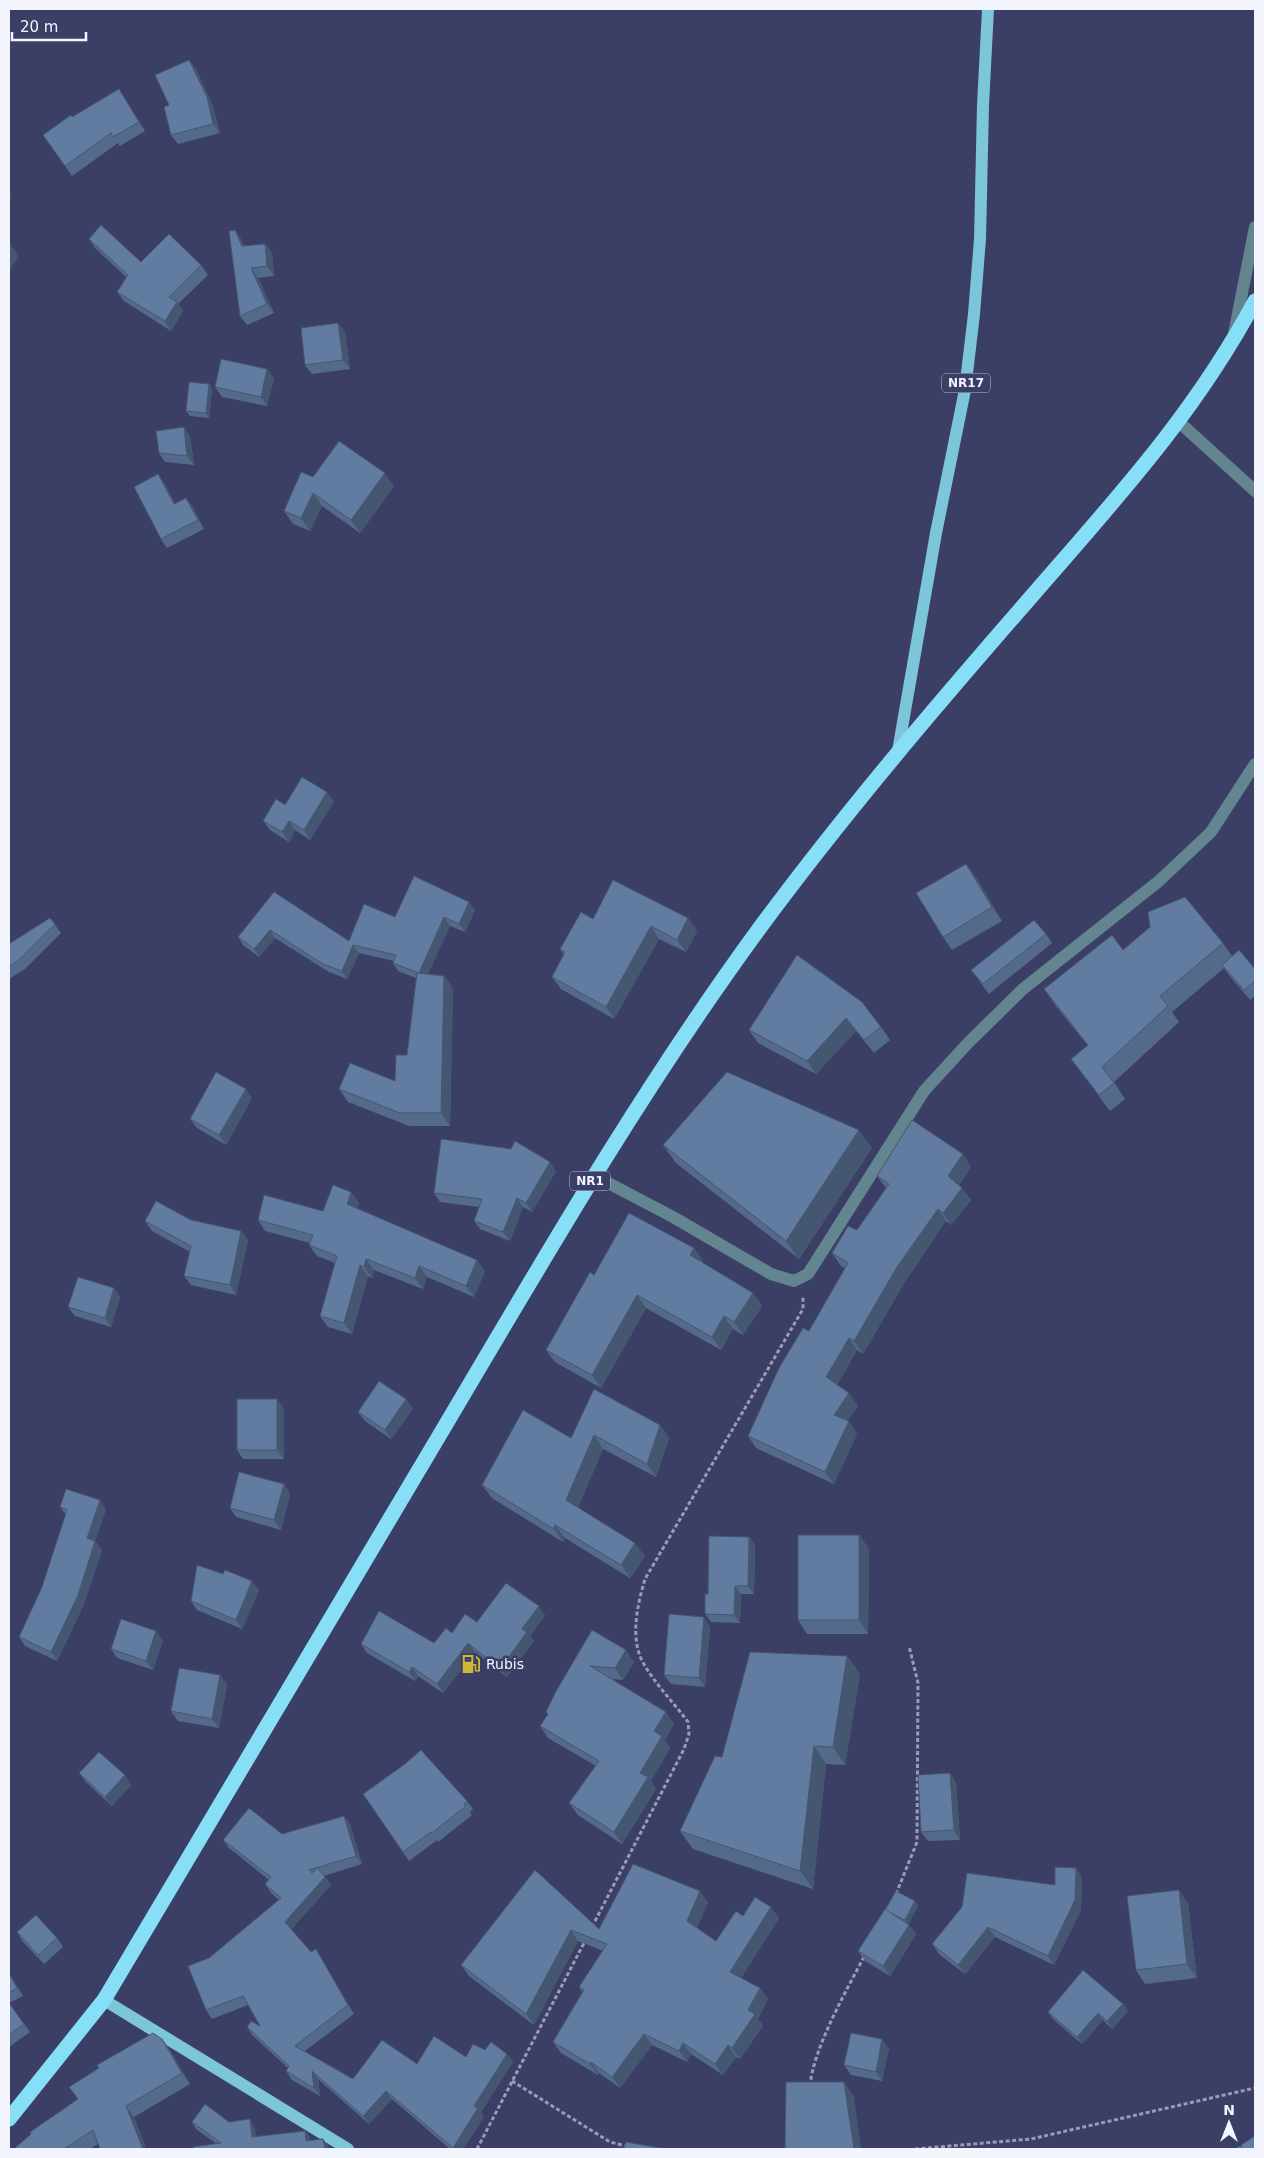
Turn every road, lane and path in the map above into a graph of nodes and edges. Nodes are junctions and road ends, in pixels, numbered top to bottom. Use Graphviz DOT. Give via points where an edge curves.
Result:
graph roads {
  1 [pos="988,9"];
  2 [pos="1255,227"];
  3 [pos="1255,301"];
  4 [pos="1231,346"];
  5 [pos="1179,422"];
  6 [pos="1255,491"];
  7 [pos="898,751"];
  8 [pos="1255,764"];
  9 [pos="593,1176"];
  10 [pos="794,1281"];
  11 [pos="910,1646"];
  12 [pos="893,1902"];
  13 [pos="866,1954"];
  14 [pos="104,2000"];
  15 [pos="512,2081"];
  16 [pos="1255,2088"];
  17 [pos="810,2090"];
  18 [pos="9,2119"];
  19 [pos="632,2147"];
  20 [pos="348,2149"];
  21 [pos="477,2149"];
  22 [pos="915,2149"];
  1 -- 7 [label="main road, NR17" via="982,105 980,239 965,390"];
  2 -- 4 [label="street"];
  3 -- 4 [label="highway, NR1"];
  4 -- 5 [label="highway, NR1"];
  5 -- 6 [label="street"];
  5 -- 7 [label="highway, NR1" via="1130,484"];
  7 -- 9 [label="highway, NR1" via="760,928 698,1015"];
  8 -- 10 [label="street" via="1211,832 1159,881 1023,989 924,1091 808,1274"];
  9 -- 10 [label="street" via="673,1217 771,1274"];
  9 -- 14 [label="highway, NR1"];
  10 -- 15 [label="path" via="802,1289 802,1309 645,1579 637,1606 636,1639 644,1665 688,1722 689,1734 684,1749"];
  11 -- 12 [label="path" via="918,1683 917,1842"];
  13 -- 17 [label="path" via="842,1997 811,2071"];
  14 -- 18 [label="highway, NR1"];
  14 -- 20 [label="main road"];
  15 -- 19 [label="path" via="610,2142"];
  15 -- 21 [label="path"];
  16 -- 22 [label="path" via="1032,2139"];
}
